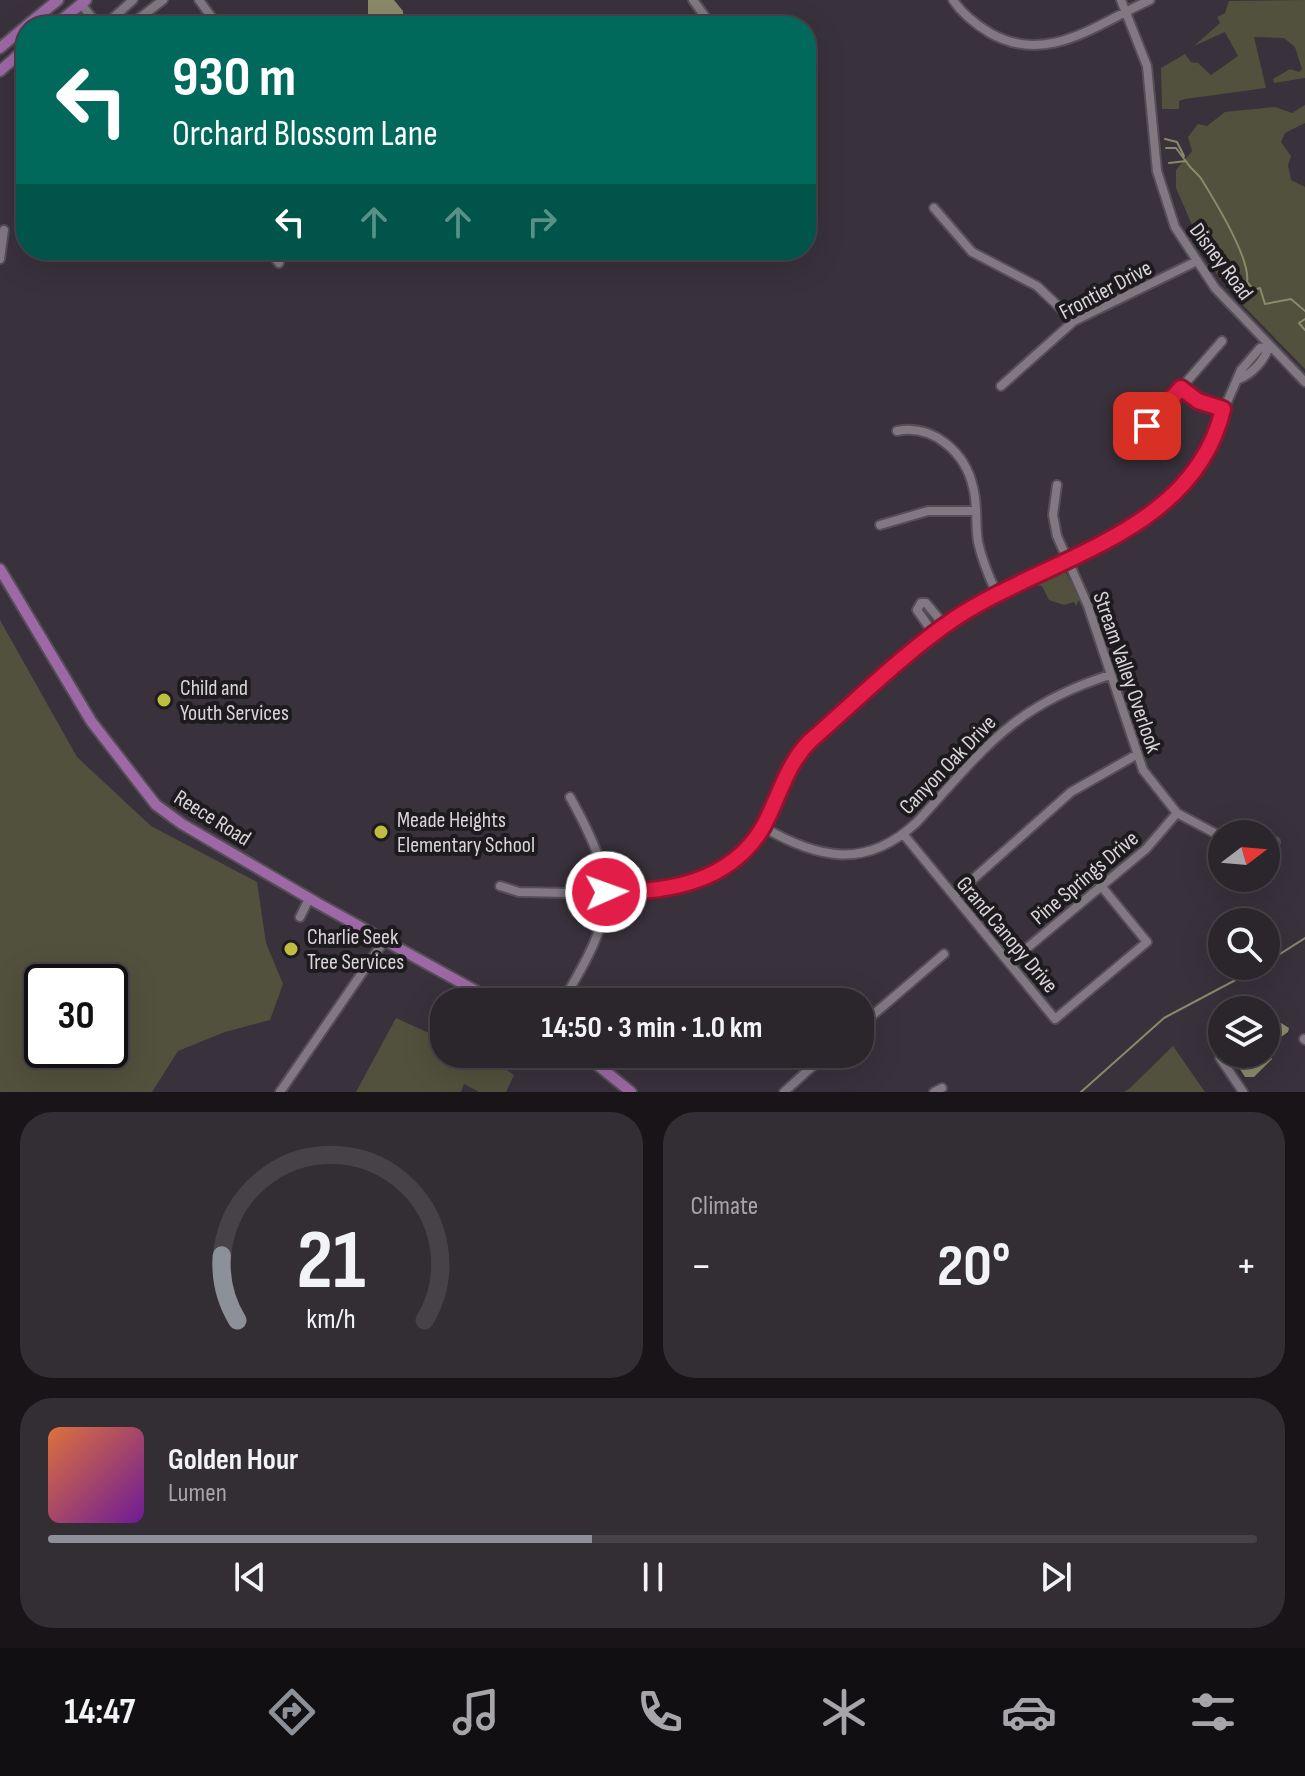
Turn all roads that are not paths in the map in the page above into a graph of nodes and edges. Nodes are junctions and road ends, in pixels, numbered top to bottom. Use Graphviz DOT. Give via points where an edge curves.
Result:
graph roads {
  1 [pos="58,0"];
  2 [pos="133,0"];
  3 [pos="163,0"];
  4 [pos="953,0"];
  5 [pos="1121,0"];
  6 [pos="1150,0"];
  7 [pos="82,1"];
  8 [pos="1126,11"];
  9 [pos="38,16"];
  10 [pos="65,16"];
  11 [pos="113,16"];
  12 [pos="142,16"];
  13 [pos="16,34"];
  14 [pos="0,48"];
  15 [pos="16,57"];
  16 [pos="0,71"];
  17 [pos="934,208"];
  18 [pos="4,230"];
  19 [pos="0,259"];
  20 [pos="277,260"];
  21 [pos="1195,262"];
  22 [pos="279,263"];
  23 [pos="1074,321"];
  24 [pos="1222,341"];
  25 [pos="1269,346"];
  26 [pos="1305,382"];
  27 [pos="1001,386"];
  28 [pos="1181,388"];
  29 [pos="1223,409"];
  30 [pos="1147,427"];
  31 [pos="897,431"];
  32 [pos="1057,485"];
  33 [pos="975,511"];
  34 [pos="880,525"];
  35 [pos="1067,560"];
  36 [pos="0,569"];
  37 [pos="997,594"];
  38 [pos="945,626"];
  39 [pos="934,634"];
  40 [pos="1110,675"];
  41 [pos="1136,755"];
  42 [pos="570,797"];
  43 [pos="1177,813"];
  44 [pos="763,827"];
  45 [pos="1208,830"];
  46 [pos="904,835"];
  47 [pos="500,886"];
  48 [pos="1102,887"];
  49 [pos="606,892"];
  50 [pos="954,896"];
  51 [pos="309,899"];
  52 [pos="300,917"];
  53 [pos="384,941"];
  54 [pos="944,954"];
  55 [pos="1009,963"];
  56 [pos="470,988"];
  57 [pos="570,988"];
  58 [pos="874,1014"];
  59 [pos="601,1068"];
  60 [pos="811,1068"];
  61 [pos="1227,1068"];
  62 [pos="280,1092"];
  63 [pos="631,1092"];
  64 [pos="784,1092"];
  65 [pos="1243,1092"];
  1 -- 9 [label="main road"];
  2 -- 11 [label="street"];
  3 -- 12 [label="street"];
  4 -- 8 [label="street" via="977,25 1029,45 1066,42"];
  5 -- 8 [label="street, Disney Road"];
  6 -- 8 [label="street"];
  7 -- 10 [label="main road"];
  8 -- 21 [label="street, Disney Road" via="1147,66 1160,188"];
  13 -- 14 [label="main road"];
  15 -- 16 [label="main road"];
  17 -- 23 [label="street" via="972,252 1037,286"];
  18 -- 19 [label="street"];
  20 -- 22 [label="street"];
  21 -- 23 [label="street, Frontier Drive"];
  21 -- 25 [label="street, Disney Road"];
  23 -- 27 [label="street, Frontier Drive"];
  24 -- 28 [label="street"];
  25 -- 26 [label="street, Disney Road"];
  25 -- 29 [label="street" via="1264,358 1239,379"];
  28 -- 29 [label="street" via="1198,401"];
  28 -- 30 [label="street"];
  29 -- 35 [label="street" via="1212,444 1164,503 1130,528"];
  31 -- 33 [label="street" via="922,430 951,447 971,477"];
  32 -- 35 [label="street, Stream Valley Overlook" via="1054,525"];
  33 -- 34 [label="street" via="928,511"];
  33 -- 37 [label="street" via="982,560"];
  35 -- 37 [label="street"];
  35 -- 40 [label="street, Stream Valley Overlook" via="1084,594"];
  36 -- 51 [label="main road, Reece Road" via="91,721 146,795 182,824"];
  37 -- 38 [label="street"];
  38 -- 39 [label="street"];
  38 -- 39 [label="street" via="921,603 918,612"];
  39 -- 44 [label="street" via="803,748"];
  40 -- 41 [label="street, Stream Valley Overlook"];
  40 -- 46 [label="street, Canyon Oak Drive" via="1055,695 1014,720"];
  41 -- 43 [label="street, Stream Valley Overlook" via="1155,789"];
  41 -- 50 [label="street" via="1071,792"];
  42 -- 49 [label="street" via="595,842"];
  43 -- 45 [label="street, Stream Valley Overlook"];
  43 -- 48 [label="street, Pine Springs Drive"];
  44 -- 46 [label="street, Canyon Oak Drive" via="796,846 839,855 868,851"];
  44 -- 49 [label="street" via="731,864 696,882"];
  46 -- 50 [label="street, Grand Canopy Drive"];
  47 -- 49 [label="street" via="519,892"];
  48 -- 55 [label="street, Pine Springs Drive"];
  48 -- 55 [label="street, Grand Canopy Drive" via="1147,942 1055,1019"];
  49 -- 57 [label="street" via="596,946"];
  50 -- 55 [label="street, Grand Canopy Drive"];
  51 -- 52 [label="street"];
  51 -- 53 [label="main road, Reece Road"];
  53 -- 56 [label="main road, Reece Road"];
  53 -- 62 [label="street"];
  54 -- 58 [label="street"];
  59 -- 63 [label="main road"];
  60 -- 64 [label="street"];
  61 -- 65 [label="street"];
}
